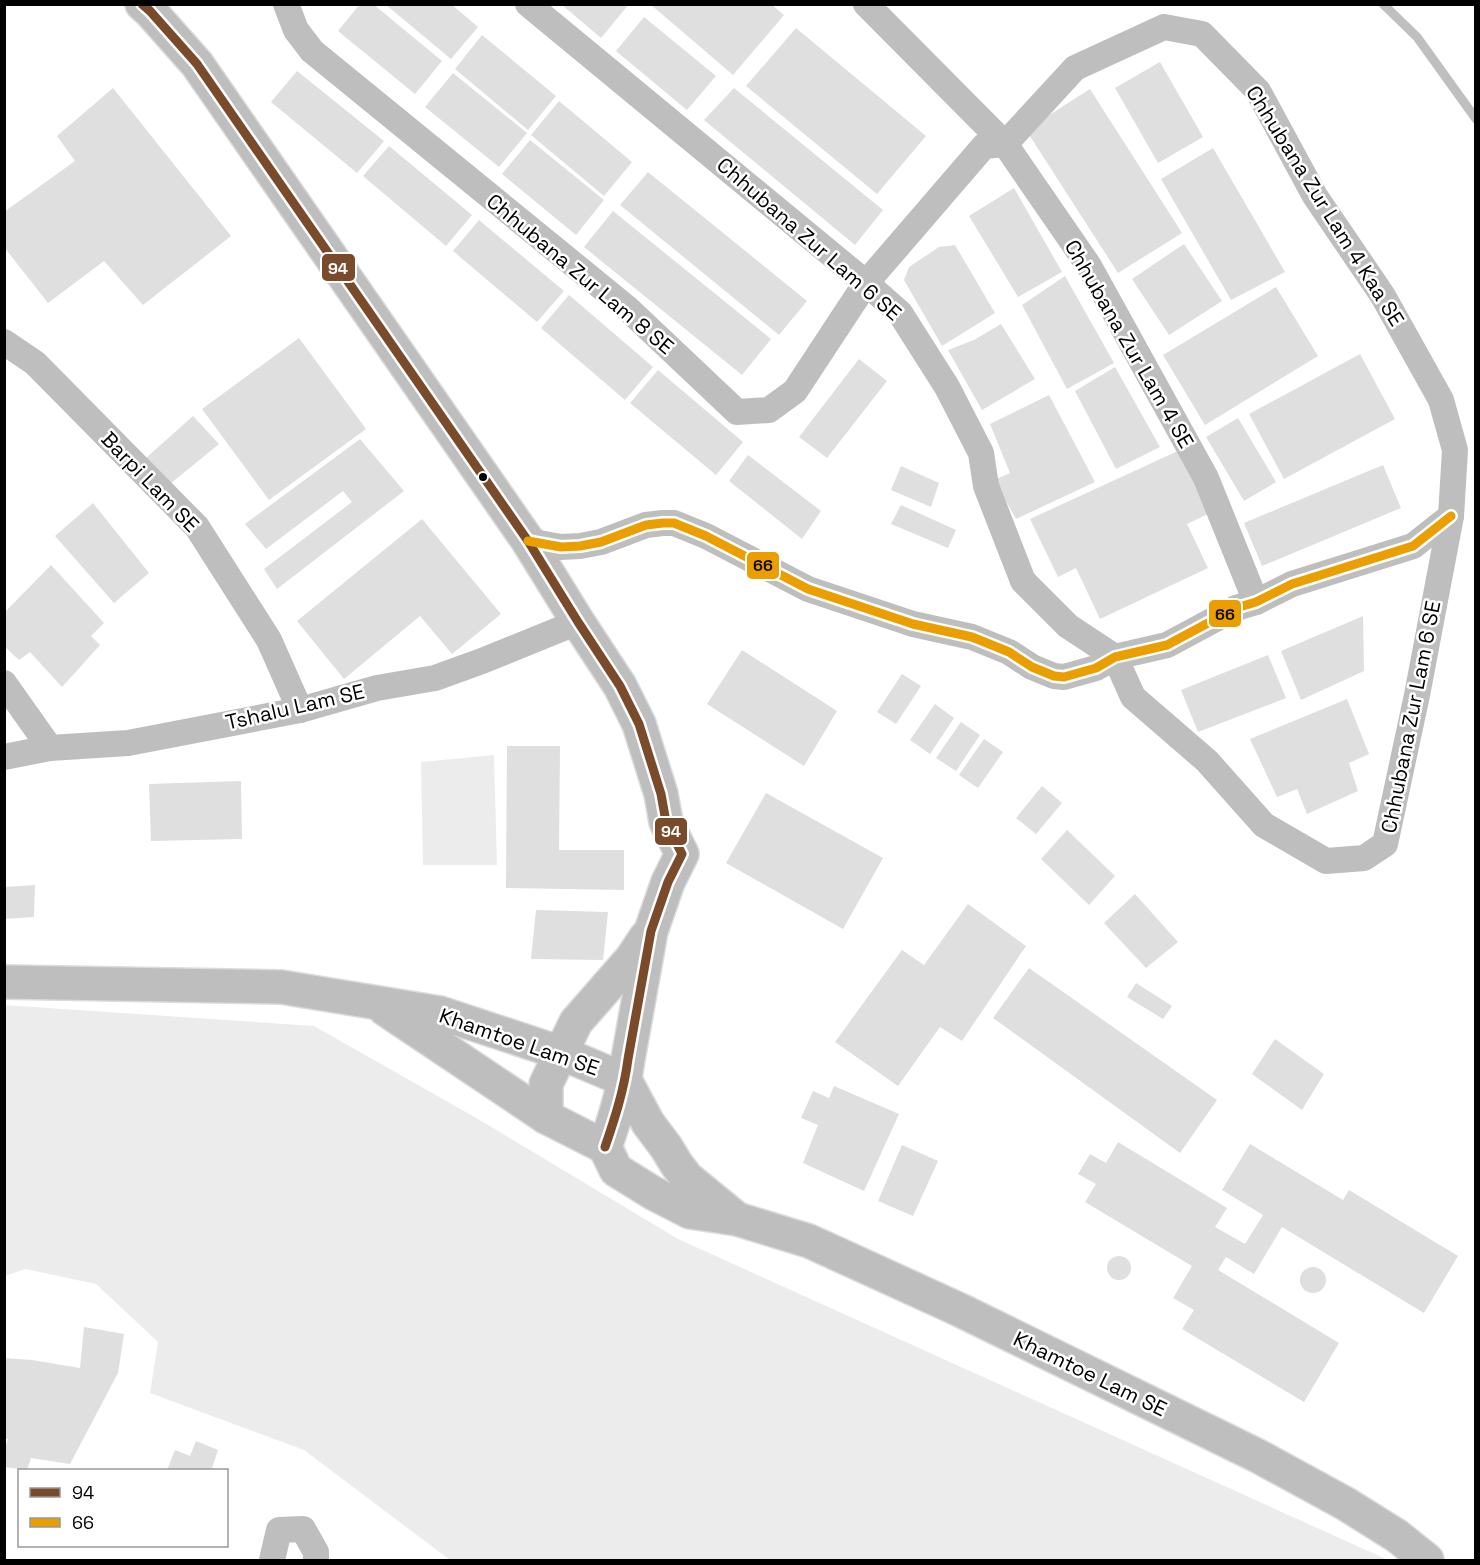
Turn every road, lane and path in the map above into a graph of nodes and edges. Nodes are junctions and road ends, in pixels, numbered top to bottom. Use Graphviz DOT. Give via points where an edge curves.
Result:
graph roads {
  1 [pos="142,4"];
  2 [pos="286,4"];
  3 [pos="528,4"];
  4 [pos="866,4"];
  5 [pos="1005,144"];
  6 [pos="866,283"];
  7 [pos="4,342"];
  8 [pos="1451,516"];
  9 [pos="528,541"];
  10 [pos="1256,602"];
  11 [pos="578,622"];
  12 [pos="1115,657"];
  13 [pos="4,683"];
  14 [pos="300,710"];
  15 [pos="50,748"];
  16 [pos="4,757"];
  17 [pos="651,931"];
  18 [pos="4,982"];
  19 [pos="376,1003"];
  20 [pos="561,1053"];
  21 [pos="625,1080"];
  22 [pos="546,1117"];
  23 [pos="605,1147"];
  24 [pos="737,1219"];
  25 [pos="272,1560"];
  26 [pos="316,1560"];
  27 [pos="1426,1560"];
  1 -- 9 [label="main road" via="196,63"];
  2 -- 6 [label="street, Chhubana Zur Lam 8 SE" via="296,30 312,51 627,309 737,412 769,410 795,391"];
  3 -- 6 [label="street, Chhubana Zur Lam 6 SE"];
  4 -- 5 [label="street, Chhubana Zur Lam 4 SE"];
  5 -- 6 [label="street, Chhubana Zur Lam 8 SE" via="984,146"];
  5 -- 8 [label="street, Chhubana Zur Lam 4 Kaa SE" via="1075,68 1164,27 1202,34 1258,91 1315,196 1383,296 1441,400 1455,450"];
  5 -- 10 [label="street, Chhubana Zur Lam 4 SE" via="1089,266 1206,478"];
  6 -- 12 [label="street, Chhubana Zur Lam 6 SE" via="900,314 947,387 981,453 986,486 1023,581 1068,626"];
  7 -- 14 [label="street, Barpi Lam SE" via="35,363 197,527 269,640"];
  8 -- 10 [label="street" via="1413,546 1292,585"];
  8 -- 12 [label="street, Chhubana Zur Lam 6 SE" via="1385,844 1364,858 1326,861 1264,825 1207,761 1133,696"];
  9 -- 11 [label="main road"];
  9 -- 12 [label="street" via="580,546 646,525 674,523 808,589 914,624 972,637 1054,676 1096,668"];
  10 -- 12 [label="street" via="1236,608 1167,645"];
  11 -- 14 [label="street, Tshalu Lam SE" via="435,678 376,688"];
  11 -- 17 [label="main road" via="620,686 639,724 666,822 682,854"];
  13 -- 15 [label="street"];
  14 -- 15 [label="street, Tshalu Lam SE" via="128,743"];
  15 -- 16 [label="street, Tshalu Lam SE"];
  17 -- 20 [label="main road" via="576,1022"];
  17 -- 21 [label="main road"];
  18 -- 19 [label="main road, Khamtoe Lam SE" via="281,987"];
  19 -- 20 [label="main road, Khamtoe Lam SE" via="440,1013"];
  19 -- 22 [label="main road, Khamtoe Lam SE"];
  20 -- 21 [label="main road, Khamtoe Lam SE"];
  20 -- 22 [label="main road" via="546,1084"];
  21 -- 23 [label="main road"];
  21 -- 24 [label="main road, Khamtoe Lam SE" via="648,1123 687,1178"];
  22 -- 23 [label="main road, Khamtoe Lam SE"];
  23 -- 24 [label="main road, Khamtoe Lam SE" via="616,1170 653,1194 690,1212"];
  24 -- 27 [label="main road, Khamtoe Lam SE" via="809,1241 971,1315 1258,1456 1397,1536"];
  25 -- 26 [label="street" via="279,1530 303,1529 316,1552"];
}
